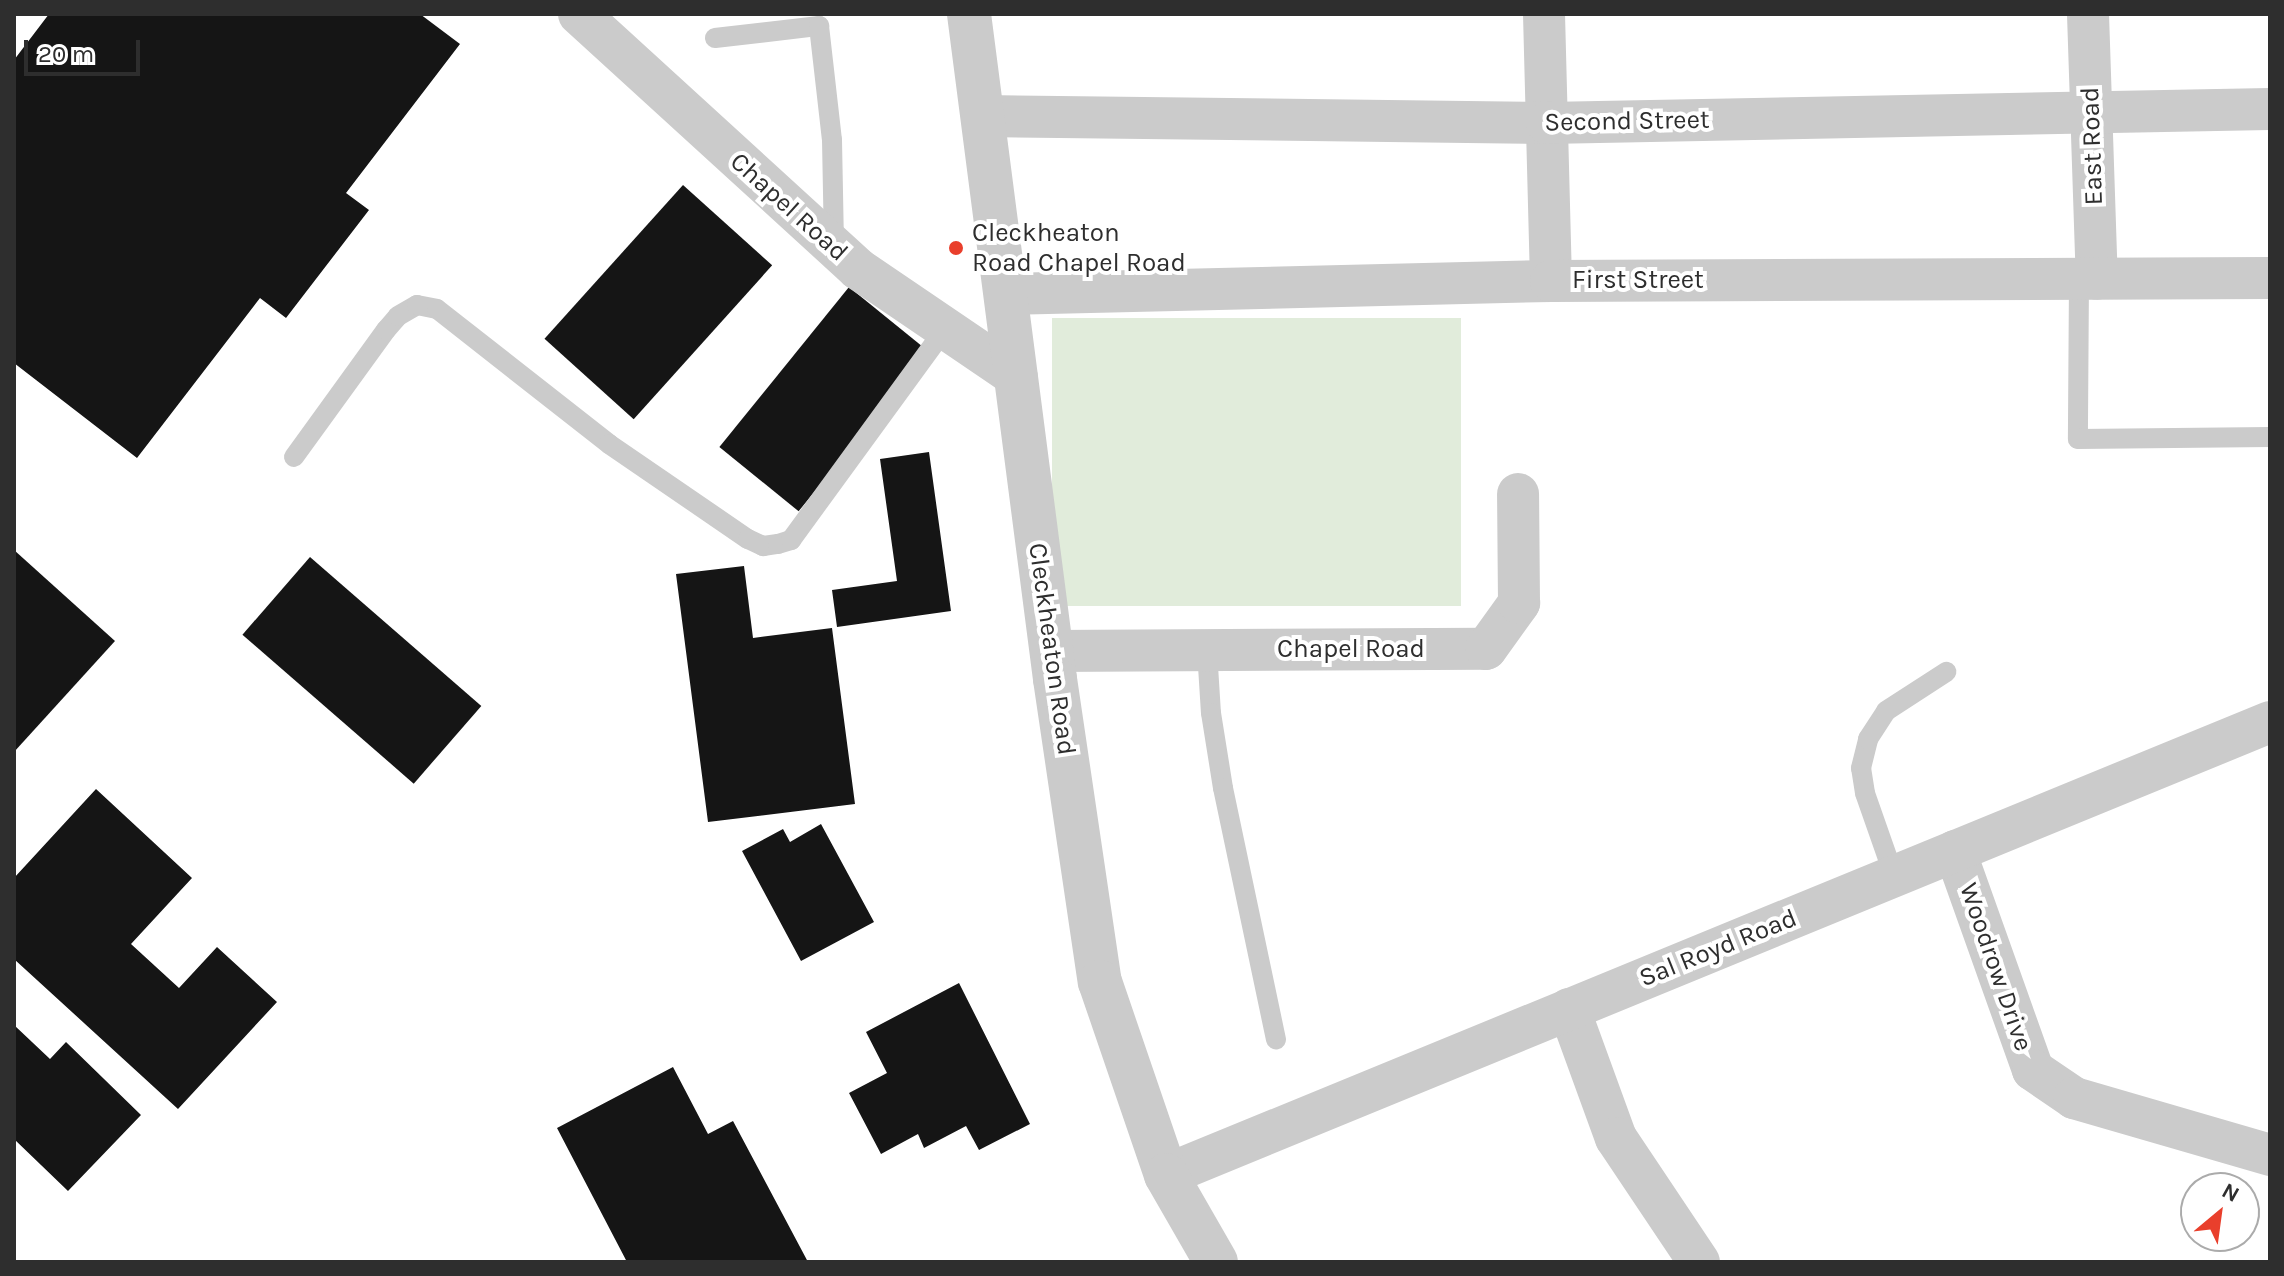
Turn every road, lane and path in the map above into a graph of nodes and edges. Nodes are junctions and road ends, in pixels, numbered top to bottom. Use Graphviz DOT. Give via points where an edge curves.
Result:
graph roads {
  1 [pos="579,14"];
  2 [pos="969,14"];
  3 [pos="1544,14"];
  4 [pos="2088,14"];
  5 [pos="715,38"];
  6 [pos="2270,109"];
  7 [pos="2090,110"];
  8 [pos="983,116"];
  9 [pos="1547,123"];
  10 [pos="835,248"];
  11 [pos="2270,278"];
  12 [pos="2088,279"];
  13 [pos="1551,281"];
  14 [pos="1006,294"];
  15 [pos="945,329"];
  16 [pos="1017,377"];
  17 [pos="2270,437"];
  18 [pos="294,457"];
  19 [pos="1518,494"];
  20 [pos="1207,650"];
  21 [pos="1052,651"];
  22 [pos="1946,672"];
  23 [pos="2270,722"];
  24 [pos="1955,851"];
  25 [pos="1894,876"];
  26 [pos="1569,1009"];
  27 [pos="1276,1039"];
  28 [pos="2270,1155"];
  29 [pos="1166,1175"];
  30 [pos="1216,1262"];
  31 [pos="1699,1262"];
  1 -- 10 [label="street, Chapel Road"];
  2 -- 8 [label="street, Cleckheaton Road"];
  3 -- 9 [label="street"];
  4 -- 7 [label="street, East Road"];
  5 -- 10 [label="lane" via="819,26 832,140"];
  6 -- 7 [label="street, Second Street"];
  7 -- 9 [label="street, Second Street"];
  7 -- 12 [label="street, East Road"];
  8 -- 9 [label="street, Second Street"];
  8 -- 14 [label="street, Cleckheaton Road"];
  9 -- 13 [label="street"];
  10 -- 15 [label="street, Chapel Road"];
  11 -- 12 [label="street, First Street"];
  12 -- 13 [label="street, First Street"];
  12 -- 17 [label="lane" via="2078,439"];
  13 -- 14 [label="street, First Street"];
  14 -- 16 [label="street, Cleckheaton Road"];
  15 -- 16 [label="street, Chapel Road"];
  15 -- 18 [label="lane" via="791,540 778,544 763,546 748,539 609,444 437,309 417,305 386,330"];
  16 -- 21 [label="street, Cleckheaton Road"];
  19 -- 20 [label="street, Chapel Road" via="1519,603 1486,649"];
  20 -- 21 [label="street, Chapel Road"];
  20 -- 27 [label="lane" via="1223,788"];
  21 -- 29 [label="street, Cleckheaton Road" via="1100,982"];
  22 -- 25 [label="lane" via="1886,711 1868,739 1861,768 1865,793"];
  23 -- 24 [label="street, Sal Royd Road"];
  24 -- 25 [label="street, Sal Royd Road"];
  24 -- 28 [label="street, Woodrow Drive" via="2033,1070 2074,1098"];
  25 -- 26 [label="street, Sal Royd Road"];
  26 -- 29 [label="street, Sal Royd Road"];
  26 -- 31 [label="street" via="1616,1138"];
  29 -- 30 [label="street, Cleckheaton Road"];
}
